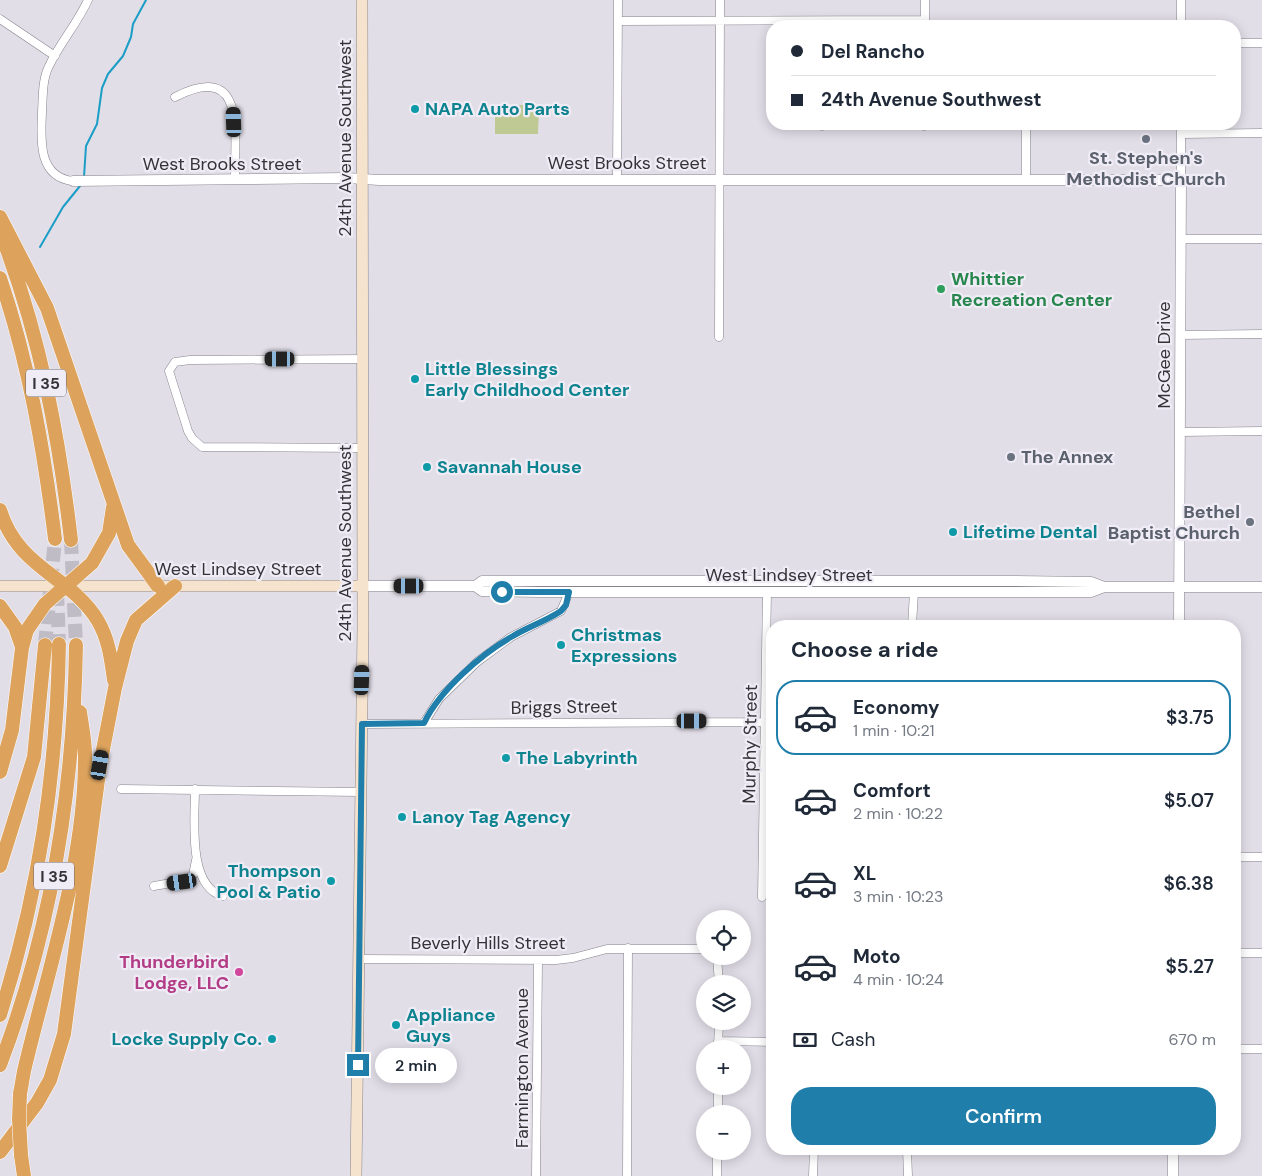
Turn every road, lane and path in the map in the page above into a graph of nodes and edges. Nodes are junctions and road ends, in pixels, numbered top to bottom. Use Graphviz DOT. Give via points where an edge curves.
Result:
graph roads {
  1 [pos="88,0"];
  2 [pos="362,0"];
  3 [pos="618,0"];
  4 [pos="720,0"];
  5 [pos="925,0"];
  6 [pos="1181,0"];
  7 [pos="0,19"];
  8 [pos="925,20"];
  9 [pos="1181,20"];
  10 [pos="618,21"];
  11 [pos="720,21"];
  12 [pos="766,22"];
  13 [pos="1241,43"];
  14 [pos="1262,43"];
  15 [pos="55,56"];
  16 [pos="175,97"];
  17 [pos="1026,130"];
  18 [pos="1181,130"];
  19 [pos="1262,133"];
  20 [pos="1181,134"];
  21 [pos="618,178"];
  22 [pos="235,179"];
  23 [pos="362,179"];
  24 [pos="720,179"];
  25 [pos="1026,180"];
  26 [pos="1181,180"];
  27 [pos="73,181"];
  28 [pos="0,217"];
  29 [pos="0,230"];
  30 [pos="1262,238"];
  31 [pos="1181,239"];
  32 [pos="0,278"];
  33 [pos="1262,334"];
  34 [pos="1180,335"];
  35 [pos="719,337"];
  36 [pos="363,359"];
  37 [pos="1181,432"];
  38 [pos="1262,432"];
  39 [pos="362,448"];
  40 [pos="114,503"];
  41 [pos="1,518"];
  42 [pos="55,539"];
  43 [pos="71,540"];
  44 [pos="540,581"];
  45 [pos="571,581"];
  46 [pos="974,581"];
  47 [pos="1001,581"];
  48 [pos="0,586"];
  49 [pos="65,586"];
  50 [pos="158,586"];
  51 [pos="175,586"];
  52 [pos="363,586"];
  53 [pos="475,586"];
  54 [pos="744,586"];
  55 [pos="1104,587"];
  56 [pos="1180,587"];
  57 [pos="1262,587"];
  58 [pos="771,588"];
  59 [pos="540,592"];
  60 [pos="569,592"];
  61 [pos="914,592"];
  62 [pos="974,592"];
  63 [pos="1001,592"];
  64 [pos="0,606"];
  65 [pos="770,620"];
  66 [pos="912,620"];
  67 [pos="1179,620"];
  68 [pos="60,644"];
  69 [pos="45,645"];
  70 [pos="76,646"];
  71 [pos="22,648"];
  72 [pos="76,680"];
  73 [pos="115,688"];
  74 [pos="766,722"];
  75 [pos="424,723"];
  76 [pos="362,724"];
  77 [pos="0,772"];
  78 [pos="121,789"];
  79 [pos="195,789"];
  80 [pos="361,792"];
  81 [pos="766,803"];
  82 [pos="1262,857"];
  83 [pos="1241,858"];
  84 [pos="196,860"];
  85 [pos="0,866"];
  86 [pos="154,886"];
  87 [pos="224,896"];
  88 [pos="762,898"];
  89 [pos="628,948"];
  90 [pos="696,949"];
  91 [pos="1241,953"];
  92 [pos="1262,953"];
  93 [pos="360,959"];
  94 [pos="538,960"];
  95 [pos="0,1015"];
  96 [pos="766,1042"];
  97 [pos="751,1043"];
  98 [pos="1262,1048"];
  99 [pos="1241,1049"];
  100 [pos="0,1066"];
  101 [pos="0,1152"];
  102 [pos="814,1155"];
  103 [pos="908,1155"];
  104 [pos="1173,1155"];
  105 [pos="717,1160"];
  106 [pos="24,1176"];
  107 [pos="356,1176"];
  108 [pos="536,1176"];
  109 [pos="627,1176"];
  110 [pos="717,1176"];
  111 [pos="813,1176"];
  112 [pos="908,1176"];
  113 [pos="1173,1176"];
  1 -- 15 [label="street"];
  2 -- 23 [label="main road, 24th Avenue Southwest"];
  3 -- 10 [label="street"];
  4 -- 11 [label="street"];
  5 -- 8 [label="street"];
  6 -- 9 [label="street"];
  7 -- 15 [label="street"];
  10 -- 11 [label="street"];
  10 -- 21 [label="street"];
  11 -- 12 [label="street"];
  11 -- 24 [label="street"];
  13 -- 14 [label="street"];
  15 -- 27 [label="street" via="43,88 41,147 50,168"];
  16 -- 22 [label="street" via="192,88 220,90 230,97 234,110"];
  17 -- 25 [label="street"];
  18 -- 20 [label="street, McGee Drive"];
  19 -- 20 [label="street"];
  20 -- 26 [label="street, McGee Drive"];
  21 -- 23 [label="street, West Brooks Street"];
  21 -- 24 [label="street, West Brooks Street"];
  22 -- 23 [label="street, West Brooks Street"];
  22 -- 27 [label="street, West Brooks Street"];
  23 -- 36 [label="main road, 24th Avenue Southwest"];
  24 -- 25 [label="street, West Brooks Street"];
  24 -- 35 [label="street"];
  25 -- 26 [label="street, West Brooks Street"];
  26 -- 31 [label="street, McGee Drive"];
  28 -- 40 [label="highway" via="47,308"];
  29 -- 43 [label="highway, I 35" via="28,314 50,399"];
  30 -- 31 [label="street"];
  31 -- 34 [label="street, McGee Drive"];
  32 -- 42 [label="highway, I 35" via="32,393"];
  33 -- 34 [label="street"];
  34 -- 37 [label="street, McGee Drive"];
  36 -- 39 [label="main road, 24th Avenue Southwest"];
  36 -- 39 [label="street" via="175,362 170,367 188,430 194,441 206,448"];
  37 -- 38 [label="street"];
  37 -- 56 [label="street, McGee Drive"];
  39 -- 52 [label="main road, 24th Avenue Southwest"];
  40 -- 49 [label="highway" via="104,543 92,563"];
  40 -- 50 [label="highway" via="132,553"];
  41 -- 49 [label="highway" via="26,555"];
  44 -- 45 [label="street, West Lindsey Street"];
  44 -- 53 [label="street, West Lindsey Street" via="482,581"];
  44 -- 59 [label="street"];
  45 -- 54 [label="street, West Lindsey Street"];
  45 -- 60 [label="street"];
  46 -- 47 [label="street, West Lindsey Street"];
  46 -- 58 [label="street, West Lindsey Street"];
  46 -- 62 [label="street"];
  47 -- 55 [label="street, West Lindsey Street" via="1091,582"];
  47 -- 63 [label="street"];
  48 -- 49 [label="main road, West Lindsey Street"];
  49 -- 50 [label="main road, West Lindsey Street"];
  49 -- 71 [label="highway" via="35,615"];
  49 -- 73 [label="highway" via="89,610 102,630 111,657"];
  50 -- 51 [label="main road, West Lindsey Street"];
  51 -- 52 [label="main road, West Lindsey Street"];
  51 -- 73 [label="highway" via="136,620"];
  52 -- 53 [label="street, West Lindsey Street"];
  52 -- 76 [label="main road, 24th Avenue Southwest"];
  53 -- 59 [label="street, West Lindsey Street" via="482,592"];
  54 -- 58 [label="street, West Lindsey Street"];
  54 -- 60 [label="street, West Lindsey Street"];
  55 -- 56 [label="street, West Lindsey Street"];
  55 -- 63 [label="street, West Lindsey Street" via="1091,592"];
  56 -- 57 [label="street, West Lindsey Street"];
  56 -- 67 [label="street, McGee Drive"];
  58 -- 61 [label="street, West Lindsey Street"];
  58 -- 65 [label="street, Murphy Street"];
  59 -- 60 [label="street, West Lindsey Street"];
  60 -- 75 [label="street" via="561,611 511,637 477,662 439,699"];
  61 -- 62 [label="street, West Lindsey Street"];
  61 -- 66 [label="street"];
  62 -- 63 [label="street, West Lindsey Street"];
  64 -- 71 [label="highway" via="16,627"];
  68 -- 95 [label="highway, I 35" via="57,725 44,837 29,916"];
  69 -- 85 [label="highway" via="34,757"];
  70 -- 72 [label="highway, I 35"];
  71 -- 77 [label="highway" via="12,730"];
  72 -- 100 [label="highway, I 35" via="69,777 57,860 36,954"];
  72 -- 106 [label="highway, bridge" via="86,753 80,821 66,901 20,1094"];
  73 -- 101 [label="highway" via="100,765 64,1034 50,1080"];
  74 -- 75 [label="street, Briggs Street"];
  75 -- 76 [label="street, Briggs Street"];
  76 -- 80 [label="main road, 24th Avenue Southwest"];
  78 -- 79 [label="street"];
  79 -- 80 [label="street"];
  79 -- 84 [label="street"];
  80 -- 93 [label="main road, 24th Avenue Southwest"];
  81 -- 88 [label="street, Murphy Street" via="761,853"];
  82 -- 83 [label="street"];
  84 -- 86 [label="street" via="188,880"];
  84 -- 87 [label="street" via="209,888"];
  89 -- 90 [label="street, Beverly Hills Street"];
  89 -- 94 [label="street, Beverly Hills Street"];
  89 -- 109 [label="street"];
  91 -- 92 [label="street"];
  93 -- 94 [label="street, Beverly Hills Street"];
  93 -- 107 [label="main road, 24th Avenue Southwest"];
  94 -- 108 [label="street, Farmington Avenue"];
  96 -- 97 [label="street"];
  98 -- 99 [label="street"];
  102 -- 111 [label="street"];
  103 -- 112 [label="street"];
  104 -- 113 [label="street"];
  105 -- 110 [label="street"];
}
